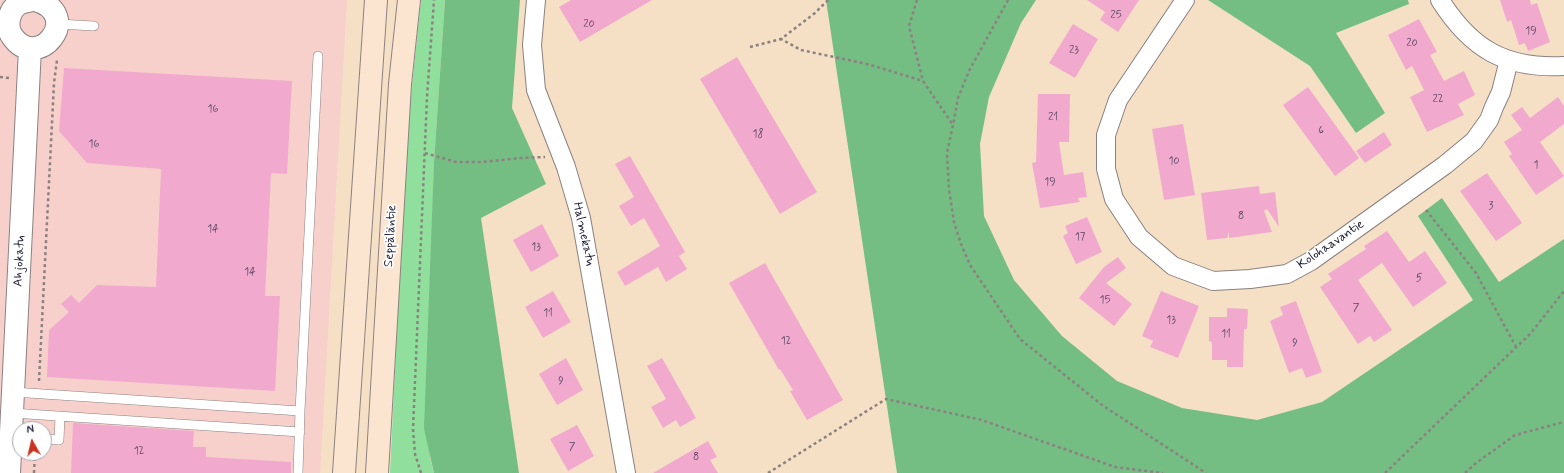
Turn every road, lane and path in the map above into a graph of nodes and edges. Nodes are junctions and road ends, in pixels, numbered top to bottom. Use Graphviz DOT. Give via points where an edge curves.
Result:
graph roads {
  1 [pos="32,0"];
  2 [pos="36,0"];
  3 [pos="376,0"];
  4 [pos="409,0"];
  5 [pos="434,0"];
  6 [pos="536,0"];
  7 [pos="828,0"];
  8 [pos="917,0"];
  9 [pos="1008,0"];
  10 [pos="1185,0"];
  11 [pos="1440,0"];
  12 [pos="4,22"];
  13 [pos="58,24"];
  14 [pos="94,26"];
  15 [pos="781,39"];
  16 [pos="750,47"];
  17 [pos="30,48"];
  18 [pos="318,56"];
  19 [pos="59,57"];
  20 [pos="1509,60"];
  21 [pos="1564,66"];
  22 [pos="923,81"];
  23 [pos="953,125"];
  24 [pos="425,154"];
  25 [pos="562,157"];
  26 [pos="1426,210"];
  27 [pos="1564,291"];
  28 [pos="1516,347"];
  29 [pos="38,394"];
  30 [pos="12,403"];
  31 [pos="300,410"];
  32 [pos="60,417"];
  33 [pos="14,421"];
  34 [pos="1564,422"];
  35 [pos="300,432"];
  36 [pos="52,440"];
  37 [pos="12,456"];
  38 [pos="35,461"];
  39 [pos="9,473"];
  40 [pos="34,473"];
  41 [pos="298,473"];
  42 [pos="344,473"];
  43 [pos="377,473"];
  44 [pos="421,473"];
  45 [pos="626,473"];
  46 [pos="768,473"];
  47 [pos="1157,473"];
  48 [pos="1163,473"];
  49 [pos="1206,473"];
  50 [pos="1385,473"];
  51 [pos="1465,473"];
  1 -- 12 [label="street" via="19,4"];
  2 -- 13 [label="street" via="46,3 55,14"];
  3 -- 42 [label="main road"];
  4 -- 43 [label="main road, Seppäläntie" via="400,84"];
  5 -- 24 [label="path"];
  6 -- 25 [label="street, Halmekatu" via="532,45 536,90"];
  7 -- 15 [label="path"];
  8 -- 22 [label="path" via="910,26"];
  9 -- 23 [label="path" via="969,71 958,98"];
  10 -- 20 [label="street, Kolohaavantie" via="1118,100 1106,135 1106,169 1114,199 1139,237 1173,266 1213,281 1287,274 1310,261 1445,165 1474,141 1489,120 1501,92"];
  11 -- 20 [label="street" via="1450,16 1471,39 1491,54"];
  12 -- 17 [label="street" via="17,43"];
  13 -- 14 [label="lane"];
  13 -- 17 [label="street" via="54,37 49,42 44,46"];
  15 -- 16 [label="path"];
  15 -- 22 [label="path" via="801,50 866,64"];
  17 -- 30 [label="street, Ahjokatu"];
  18 -- 31 [label="lane"];
  19 -- 29 [label="path" via="56,62"];
  20 -- 21 [label="street" via="1546,67"];
  22 -- 23 [label="path"];
  23 -- 49 [label="path" via="948,153 949,189 960,244 970,265 1020,339 1102,405"];
  24 -- 25 [label="path" via="456,162"];
  24 -- 44 [label="path" via="413,428 415,454"];
  25 -- 45 [label="street, Halmekatu" via="581,218"];
  26 -- 28 [label="path" via="1476,273"];
  27 -- 28 [label="path" via="1531,333"];
  28 -- 50 [label="path"];
  29 -- 30 [label="lane"];
  29 -- 31 [label="lane"];
  30 -- 32 [label="lane"];
  30 -- 33 [label="street, Ahjokatu"];
  31 -- 35 [label="lane"];
  32 -- 35 [label="lane"];
  32 -- 36 [label="lane" via="59,440"];
  34 -- 51 [label="path" via="1515,435"];
  35 -- 41 [label="lane"];
  37 -- 39 [label="street, Ahjokatu"];
  38 -- 40 [label="path"];
  46 -- 47 [label="path" via="886,399 982,420 1115,467"];
  47 -- 48 [label="path"];
}
